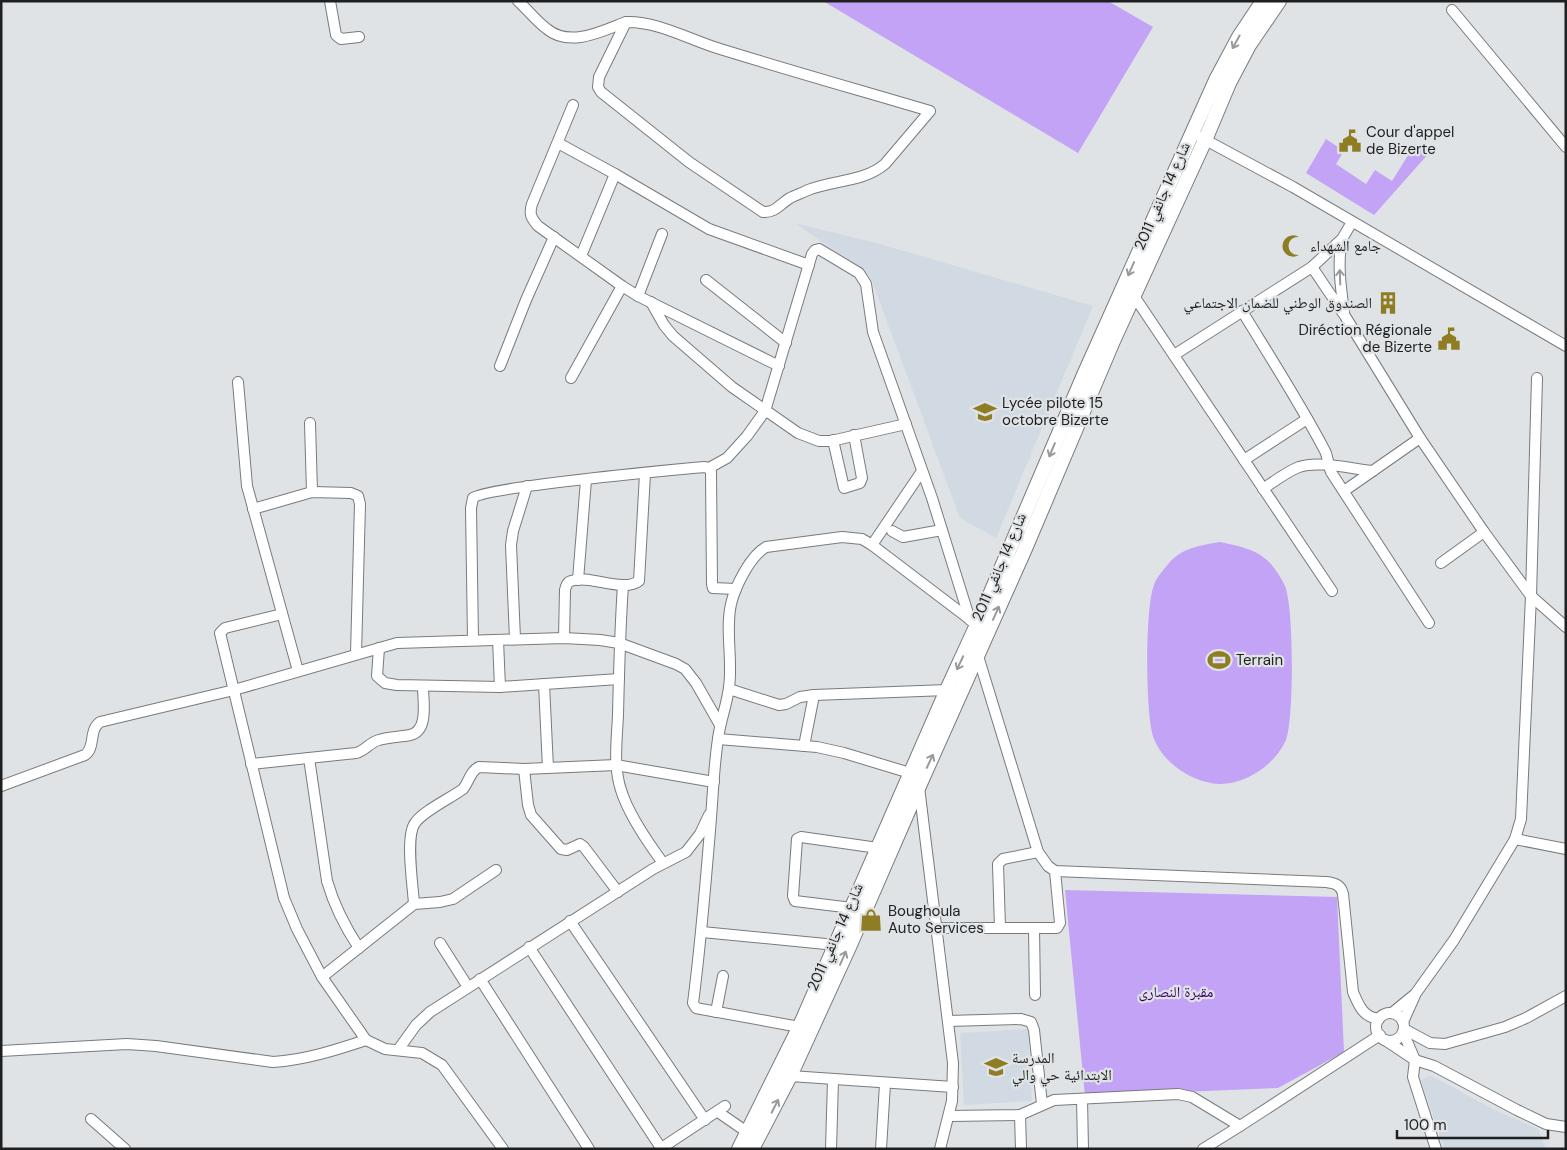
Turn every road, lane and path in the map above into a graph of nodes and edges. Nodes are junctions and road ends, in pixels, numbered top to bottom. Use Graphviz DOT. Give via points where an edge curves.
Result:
graph roads {
  1 [pos="330,1"];
  2 [pos="518,1"];
  3 [pos="1263,1"];
  4 [pos="1279,1"];
  5 [pos="1452,10"];
  6 [pos="626,22"];
  7 [pos="359,37"];
  8 [pos="573,105"];
  9 [pos="1192,133"];
  10 [pos="1205,140"];
  11 [pos="558,143"];
  12 [pos="1566,147"];
  13 [pos="615,174"];
  14 [pos="1352,222"];
  15 [pos="662,234"];
  16 [pos="554,237"];
  17 [pos="1342,239"];
  18 [pos="580,256"];
  19 [pos="809,265"];
  20 [pos="1312,267"];
  21 [pos="706,280"];
  22 [pos="622,286"];
  23 [pos="638,296"];
  24 [pos="1134,296"];
  25 [pos="651,302"];
  26 [pos="1242,311"];
  27 [pos="1345,316"];
  28 [pos="786,343"];
  29 [pos="1565,344"];
  30 [pos="1174,356"];
  31 [pos="500,366"];
  32 [pos="780,366"];
  33 [pos="571,378"];
  34 [pos="1537,378"];
  35 [pos="238,382"];
  36 [pos="765,411"];
  37 [pos="1308,419"];
  38 [pos="310,423"];
  39 [pos="906,424"];
  40 [pos="854,435"];
  41 [pos="1420,438"];
  42 [pos="833,440"];
  43 [pos="1244,460"];
  44 [pos="1328,466"];
  45 [pos="709,468"];
  46 [pos="922,471"];
  47 [pos="1372,471"];
  48 [pos="645,474"];
  49 [pos="586,480"];
  50 [pos="527,486"];
  51 [pos="1263,489"];
  52 [pos="1344,491"];
  53 [pos="312,492"];
  54 [pos="252,509"];
  55 [pos="892,530"];
  56 [pos="942,530"];
  57 [pos="1484,532"];
  58 [pos="872,545"];
  59 [pos="1441,563"];
  60 [pos="578,580"];
  61 [pos="623,585"];
  62 [pos="736,590"];
  63 [pos="1332,592"];
  64 [pos="1531,596"];
  65 [pos="282,614"];
  66 [pos="1428,623"];
  67 [pos="978,626"];
  68 [pos="1566,627"];
  69 [pos="564,638"];
  70 [pos="514,639"];
  71 [pos="473,640"];
  72 [pos="498,640"];
  73 [pos="619,643"];
  74 [pos="379,648"];
  75 [pos="356,654"];
  76 [pos="978,656"];
  77 [pos="298,671"];
  78 [pos="619,680"];
  79 [pos="544,684"];
  80 [pos="500,686"];
  81 [pos="423,687"];
  82 [pos="729,689"];
  83 [pos="234,690"];
  84 [pos="953,693"];
  85 [pos="814,695"];
  86 [pos="720,725"];
  87 [pos="718,739"];
  88 [pos="804,746"];
  89 [pos="309,758"];
  90 [pos="250,764"];
  91 [pos="616,765"];
  92 [pos="548,768"];
  93 [pos="524,770"];
  94 [pos="910,773"];
  95 [pos="714,782"];
  96 [pos="1,786"];
  97 [pos="919,786"];
  98 [pos="712,809"];
  99 [pos="1515,839"];
  100 [pos="878,848"];
  101 [pos="1566,849"];
  102 [pos="1038,852"];
  103 [pos="663,863"];
  104 [pos="496,870"];
  105 [pos="1055,871"];
  106 [pos="618,892"];
  107 [pos="414,904"];
  108 [pos="852,908"];
  109 [pos="570,922"];
  110 [pos="935,928"];
  111 [pos="1000,928"];
  112 [pos="1034,928"];
  113 [pos="702,932"];
  114 [pos="440,943"];
  115 [pos="836,945"];
  116 [pos="359,948"];
  117 [pos="529,948"];
  118 [pos="723,976"];
  119 [pos="322,977"];
  120 [pos="480,979"];
  121 [pos="468,986"];
  122 [pos="1416,993"];
  123 [pos="1035,995"];
  124 [pos="1566,996"];
  125 [pos="716,1012"];
  126 [pos="1392,1013"];
  127 [pos="1379,1019"];
  128 [pos="948,1021"];
  129 [pos="806,1028"];
  130 [pos="1403,1028"];
  131 [pos="1382,1038"];
  132 [pos="366,1040"];
  133 [pos="398,1050"];
  134 [pos="1,1051"];
  135 [pos="1414,1060"];
  136 [pos="790,1076"];
  137 [pos="833,1080"];
  138 [pos="886,1084"];
  139 [pos="954,1087"];
  140 [pos="1082,1099"];
  141 [pos="1042,1104"];
  142 [pos="1020,1115"];
  143 [pos="950,1116"];
  144 [pos="92,1119"];
  145 [pos="704,1120"];
  146 [pos="1240,1126"];
  147 [pos="1566,1127"];
  148 [pos="748,1132"];
  149 [pos="661,1148"];
  150 [pos="124,1149"];
  151 [pos="503,1149"];
  152 [pos="589,1149"];
  153 [pos="739,1149"];
  154 [pos="752,1149"];
  155 [pos="831,1149"];
  156 [pos="881,1149"];
  157 [pos="940,1149"];
  158 [pos="1021,1149"];
  159 [pos="1083,1149"];
  160 [pos="1203,1149"];
  161 [pos="1436,1149"];
  1 -- 7 [label="street" via="336,35 342,39"];
  2 -- 6 [label="street" via="548,30 563,37 582,37"];
  3 -- 9 [label="main road, شارع 14 جانفي 2011, one-way" via="1239,37"];
  4 -- 10 [label="main road, شارع 14 جانفي 2011" via="1249,45"];
  5 -- 12 [label="street"];
  6 -- 6 [label="street" via="599,77 601,92 689,162 764,212 773,211 793,197 821,185 879,170 930,111 714,47 659,27"];
  8 -- 11 [label="street"];
  9 -- 10 [label="street"];
  9 -- 67 [label="main road, شارع 14 جانفي 2011, one-way" via="1084,375"];
  10 -- 14 [label="street"];
  10 -- 24 [label="main road, شارع 14 جانفي 2011"];
  11 -- 13 [label="street"];
  11 -- 16 [label="street" via="530,212 538,226"];
  13 -- 18 [label="street"];
  13 -- 19 [label="street" via="709,230"];
  14 -- 17 [label="street"];
  14 -- 29 [label="street"];
  15 -- 23 [label="street"];
  16 -- 18 [label="street"];
  16 -- 31 [label="street"];
  17 -- 20 [label="street"];
  27 -- 17 [label="street, one-way" via="1341,289"];
  18 -- 22 [label="street"];
  19 -- 28 [label="street"];
  19 -- 39 [label="street" via="812,254 820,249 863,278 873,332"];
  20 -- 26 [label="street"];
  20 -- 27 [label="street"];
  21 -- 28 [label="street"];
  22 -- 23 [label="street"];
  22 -- 33 [label="street"];
  23 -- 25 [label="street"];
  24 -- 30 [label="street"];
  67 -- 24 [label="main road, شارع 14 جانفي 2011, one-way"];
  25 -- 32 [label="street"];
  25 -- 36 [label="street" via="673,336"];
  26 -- 30 [label="street"];
  26 -- 37 [label="street"];
  27 -- 41 [label="street"];
  28 -- 32 [label="street"];
  30 -- 43 [label="street"];
  32 -- 36 [label="street"];
  34 -- 64 [label="street"];
  35 -- 54 [label="street" via="245,476"];
  36 -- 42 [label="street" via="809,438"];
  36 -- 45 [label="street" via="727,458"];
  37 -- 43 [label="street"];
  37 -- 44 [label="street" via="1326,453"];
  38 -- 53 [label="street"];
  39 -- 40 [label="street"];
  39 -- 46 [label="street"];
  40 -- 42 [label="street"];
  40 -- 42 [label="street" via="862,478 860,483 844,488"];
  41 -- 47 [label="street"];
  41 -- 57 [label="street"];
  43 -- 51 [label="street"];
  44 -- 47 [label="street"];
  44 -- 51 [label="street" via="1313,464 1301,467"];
  44 -- 52 [label="street"];
  45 -- 48 [label="street"];
  45 -- 62 [label="street" via="712,584 713,588"];
  46 -- 56 [label="street"];
  46 -- 58 [label="street"];
  47 -- 52 [label="street"];
  48 -- 49 [label="street"];
  48 -- 61 [label="street" via="640,577 635,584"];
  49 -- 50 [label="street"];
  49 -- 60 [label="street"];
  50 -- 70 [label="street" via="511,545"];
  50 -- 71 [label="street" via="476,495 472,502"];
  51 -- 63 [label="street"];
  52 -- 66 [label="street"];
  53 -- 54 [label="street"];
  53 -- 75 [label="street" via="358,496"];
  54 -- 65 [label="street"];
  55 -- 56 [label="street" via="903,537"];
  56 -- 67 [label="street"];
  57 -- 59 [label="street"];
  57 -- 64 [label="street"];
  58 -- 62 [label="street" via="862,539 842,537 766,547 755,557"];
  58 -- 67 [label="street"];
  60 -- 61 [label="street"];
  60 -- 69 [label="street" via="566,584"];
  61 -- 73 [label="street"];
  62 -- 82 [label="street" via="729,621"];
  64 -- 68 [label="street"];
  64 -- 99 [label="street" via="1521,819"];
  65 -- 77 [label="street"];
  65 -- 83 [label="street" via="221,631"];
  67 -- 76 [label="main road, شارع 14 جانفي 2011"];
  67 -- 84 [label="main road, شارع 14 جانفي 2011, one-way"];
  69 -- 70 [label="street"];
  69 -- 73 [label="street"];
  70 -- 72 [label="street"];
  71 -- 72 [label="street"];
  71 -- 74 [label="street" via="397,643"];
  72 -- 80 [label="street"];
  73 -- 78 [label="street"];
  73 -- 86 [label="street" via="685,669"];
  74 -- 75 [label="street"];
  74 -- 81 [label="street" via="376,671 380,680"];
  75 -- 77 [label="street"];
  76 -- 84 [label="main road, شارع 14 جانفي 2011"];
  76 -- 102 [label="street"];
  77 -- 83 [label="street"];
  78 -- 79 [label="street"];
  78 -- 91 [label="street"];
  79 -- 80 [label="street"];
  79 -- 92 [label="street"];
  80 -- 81 [label="street"];
  81 -- 89 [label="street" via="422,723 418,732 378,740 361,752"];
  82 -- 85 [label="street" via="779,705"];
  82 -- 86 [label="street"];
  83 -- 90 [label="street"];
  83 -- 96 [label="street" via="100,722 93,730 90,752"];
  84 -- 85 [label="street"];
  84 -- 94 [label="main road, شارع 14 جانفي 2011"];
  97 -- 84 [label="main road, شارع 14 جانفي 2011, one-way"];
  85 -- 88 [label="street"];
  86 -- 87 [label="street"];
  87 -- 88 [label="street"];
  87 -- 95 [label="street"];
  88 -- 94 [label="street" via="844,753"];
  89 -- 90 [label="street"];
  89 -- 116 [label="street" via="326,881 343,923"];
  90 -- 119 [label="street" via="284,898"];
  91 -- 92 [label="street"];
  91 -- 95 [label="street"];
  91 -- 103 [label="street" via="626,805"];
  92 -- 93 [label="street"];
  93 -- 106 [label="street" via="528,805 534,820 562,849 580,844 584,847"];
  93 -- 107 [label="street" via="486,767 474,770 463,789 413,824 410,845"];
  94 -- 100 [label="main road, شارع 14 جانفي 2011"];
  95 -- 98 [label="street"];
  97 -- 110 [label="street"];
  129 -- 97 [label="main road, شارع 14 جانفي 2011, one-way"];
  98 -- 103 [label="street" via="694,844 678,857"];
  98 -- 113 [label="street"];
  99 -- 101 [label="street"];
  99 -- 122 [label="street" via="1454,940"];
  100 -- 108 [label="main road, شارع 14 جانفي 2011"];
  100 -- 108 [label="street" via="797,839 795,901"];
  102 -- 105 [label="street"];
  102 -- 111 [label="street" via="1003,859 998,864"];
  103 -- 106 [label="street"];
  104 -- 107 [label="street" via="453,899"];
  105 -- 112 [label="street" via="1060,926"];
  105 -- 127 [label="street" via="1338,885 1343,894 1353,992 1364,1014"];
  106 -- 109 [label="street"];
  107 -- 116 [label="street"];
  108 -- 115 [label="main road, شارع 14 جانفي 2011"];
  109 -- 117 [label="street"];
  109 -- 145 [label="street"];
  110 -- 111 [label="street"];
  110 -- 128 [label="street"];
  111 -- 112 [label="street"];
  112 -- 123 [label="street"];
  113 -- 115 [label="street"];
  113 -- 125 [label="street" via="693,1003 696,1008"];
  114 -- 121 [label="street"];
  115 -- 129 [label="main road, شارع 14 جانفي 2011"];
  116 -- 119 [label="street"];
  117 -- 120 [label="street"];
  117 -- 149 [label="street"];
  118 -- 125 [label="street"];
  119 -- 132 [label="street"];
  120 -- 121 [label="street"];
  120 -- 152 [label="street"];
  121 -- 133 [label="street" via="422,1018"];
  122 -- 126 [label="street"];
  122 -- 130 [label="street"];
  124 -- 130 [label="street" via="1505,1027 1445,1044 1430,1043"];
  125 -- 129 [label="street"];
  126 -- 127 [label="street"];
  126 -- 130 [label="street" via="1399,1016"];
  127 -- 131 [label="street" via="1377,1029"];
  128 -- 139 [label="street"];
  128 -- 141 [label="street" via="1021,1019 1031,1022"];
  129 -- 136 [label="main road, شارع 14 جانفي 2011"];
  129 -- 148 [label="main road, شارع 14 جانفي 2011"];
  130 -- 131 [label="street" via="1398,1039"];
  130 -- 135 [label="street"];
  131 -- 135 [label="street"];
  131 -- 146 [label="street"];
  132 -- 133 [label="street" via="385,1049"];
  132 -- 134 [label="street" via="329,1052 273,1062 127,1044"];
  133 -- 151 [label="street" via="422,1053 442,1065"];
  135 -- 147 [label="street" via="1434,1066 1546,1124"];
  135 -- 161 [label="street" via="1413,1077"];
  136 -- 137 [label="street"];
  154 -- 136 [label="main road, شارع 14 جانفي 2011, one-way"];
  137 -- 138 [label="street"];
  137 -- 155 [label="street"];
  138 -- 139 [label="street"];
  138 -- 156 [label="street"];
  139 -- 143 [label="street"];
  140 -- 141 [label="street"];
  140 -- 146 [label="street" via="1185,1095"];
  140 -- 159 [label="street"];
  141 -- 142 [label="street"];
  142 -- 143 [label="street"];
  142 -- 158 [label="street"];
  143 -- 157 [label="street"];
  144 -- 150 [label="street"];
  145 -- 148 [label="street" via="721,1109"];
  145 -- 149 [label="street"];
  146 -- 160 [label="street"];
  148 -- 153 [label="main road, شارع 14 جانفي 2011"];
}
